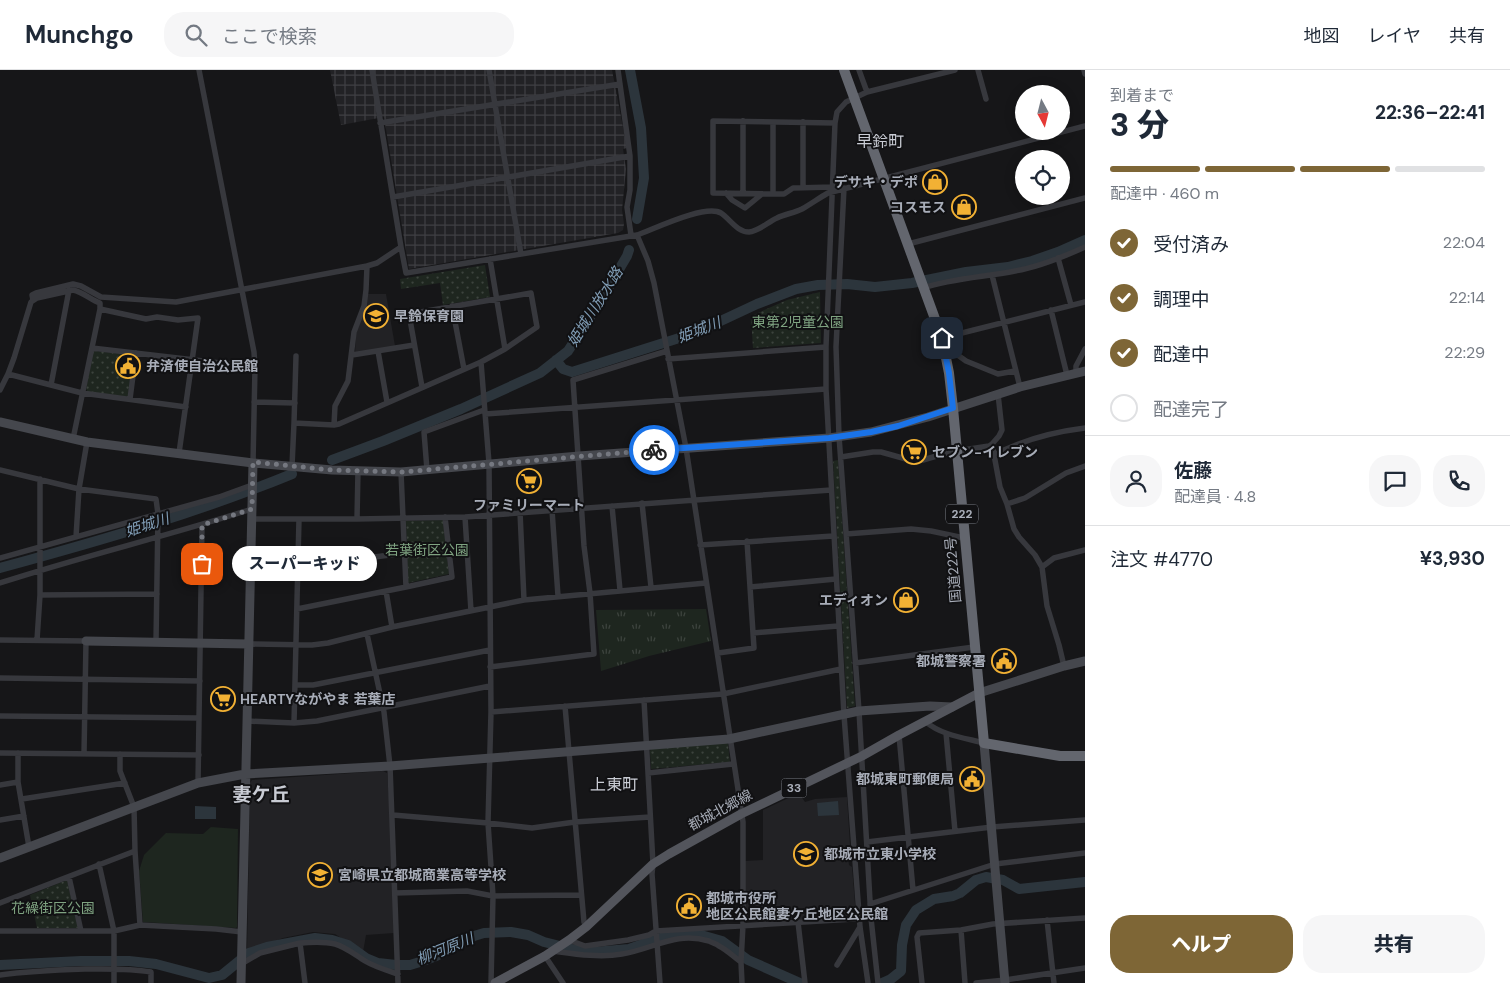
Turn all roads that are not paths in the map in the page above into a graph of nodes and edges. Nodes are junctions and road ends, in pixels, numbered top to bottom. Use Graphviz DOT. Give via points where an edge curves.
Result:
graph roads {
  1 [pos="199,70"];
  2 [pos="372,70"];
  3 [pos="489,70"];
  4 [pos="618,70"];
  5 [pos="844,70"];
  6 [pos="859,70"];
  7 [pos="955,70"];
  8 [pos="978,70"];
  9 [pos="1084,70"];
  10 [pos="1085,74"];
  11 [pos="620,84"];
  12 [pos="867,92"];
  13 [pos="854,98"];
  14 [pos="986,99"];
  15 [pos="495,104"];
  16 [pos="743,121"];
  17 [pos="773,122"];
  18 [pos="803,122"];
  19 [pos="835,122"];
  20 [pos="380,123"];
  21 [pos="1085,126"];
  22 [pos="630,156"];
  23 [pos="507,178"];
  24 [pos="884,178"];
  25 [pos="803,187"];
  26 [pos="844,188"];
  27 [pos="833,189"];
  28 [pos="726,193"];
  29 [pos="743,193"];
  30 [pos="762,194"];
  31 [pos="773,194"];
  32 [pos="393,198"];
  33 [pos="1085,198"];
  34 [pos="634,235"];
  35 [pos="908,244"];
  36 [pos="401,247"];
  37 [pos="1085,247"];
  38 [pos="521,254"];
  39 [pos="1058,258"];
  40 [pos="490,259"];
  41 [pos="367,266"];
  42 [pos="992,275"];
  43 [pos="923,288"];
  44 [pos="69,290"];
  45 [pos="242,290"];
  46 [pos="33,300"];
  47 [pos="497,300"];
  48 [pos="1085,302"];
  49 [pos="1071,305"];
  50 [pos="452,306"];
  51 [pos="100,309"];
  52 [pos="1051,310"];
  53 [pos="1003,322"];
  54 [pos="942,338"];
  55 [pos="414,345"];
  56 [pos="826,347"];
  57 [pos="92,348"];
  58 [pos="506,349"];
  59 [pos="666,349"];
  60 [pos="1085,349"];
  61 [pos="378,351"];
  62 [pos="945,352"];
  63 [pos="136,354"];
  64 [pos="352,355"];
  65 [pos="296,356"];
  66 [pos="668,359"];
  67 [pos="192,361"];
  68 [pos="482,362"];
  69 [pos="255,367"];
  70 [pos="464,369"];
  71 [pos="1015,371"];
  72 [pos="1081,372"];
  73 [pos="8,374"];
  74 [pos="1067,375"];
  75 [pos="51,385"];
  76 [pos="422,387"];
  77 [pos="1020,387"];
  78 [pos="826,389"];
  79 [pos="0,390"];
  80 [pos="82,393"];
  81 [pos="998,394"];
  82 [pos="130,399"];
  83 [pos="676,399"];
  84 [pos="254,402"];
  85 [pos="387,402"];
  86 [pos="294,403"];
  87 [pos="186,407"];
  88 [pos="575,407"];
  89 [pos="953,408"];
  90 [pos="485,412"];
  91 [pos="0,422"];
  92 [pos="294,423"];
  93 [pos="334,425"];
  94 [pos="1085,428"];
  95 [pos="839,436"];
  96 [pos="829,438"];
  97 [pos="74,439"];
  98 [pos="87,442"];
  99 [pos="992,444"];
  100 [pos="686,448"];
  101 [pos="957,451"];
  102 [pos="179,453"];
  103 [pos="994,455"];
  104 [pos="578,456"];
  105 [pos="841,457"];
  106 [pos="253,462"];
  107 [pos="489,463"];
  108 [pos="292,466"];
  109 [pos="1085,466"];
  110 [pos="0,470"];
  111 [pos="427,470"];
  112 [pos="358,471"];
  113 [pos="402,472"];
  114 [pos="40,479"];
  115 [pos="252,487"];
  116 [pos="79,489"];
  117 [pos="831,490"];
  118 [pos="694,500"];
  119 [pos="642,503"];
  120 [pos="1007,504"];
  121 [pos="612,506"];
  122 [pos="582,507"];
  123 [pos="252,508"];
  124 [pos="552,510"];
  125 [pos="520,512"];
  126 [pos="158,514"];
  127 [pos="489,515"];
  128 [pos="403,517"];
  129 [pos="444,517"];
  130 [pos="465,517"];
  131 [pos="358,519"];
  132 [pos="251,520"];
  133 [pos="299,520"];
  134 [pos="202,525"];
  135 [pos="846,534"];
  136 [pos="834,536"];
  137 [pos="76,537"];
  138 [pos="157,537"];
  139 [pos="964,538"];
  140 [pos="747,541"];
  141 [pos="700,545"];
  142 [pos="40,546"];
  143 [pos="1085,550"];
  144 [pos="405,553"];
  145 [pos="0,558"];
  146 [pos="298,567"];
  147 [pos="1042,567"];
  148 [pos="39,570"];
  149 [pos="836,579"];
  150 [pos="0,583"];
  151 [pos="706,583"];
  152 [pos="406,587"];
  153 [pos="651,587"];
  154 [pos="750,587"];
  155 [pos="620,590"];
  156 [pos="386,591"];
  157 [pos="590,593"];
  158 [pos="157,594"];
  159 [pos="40,595"];
  160 [pos="558,596"];
  161 [pos="524,600"];
  162 [pos="490,607"];
  163 [pos="297,609"];
  164 [pos="471,611"];
  165 [pos="838,626"];
  166 [pos="392,628"];
  167 [pos="753,633"];
  168 [pos="367,634"];
  169 [pos="0,640"];
  170 [pos="38,640"];
  171 [pos="86,641"];
  172 [pos="156,642"];
  173 [pos="201,643"];
  174 [pos="248,644"];
  175 [pos="296,645"];
  176 [pos="974,648"];
  177 [pos="490,650"];
  178 [pos="718,653"];
  179 [pos="1085,661"];
  180 [pos="855,663"];
  181 [pos="490,666"];
  182 [pos="1064,666"];
  183 [pos="841,669"];
  184 [pos="375,673"];
  185 [pos="0,678"];
  186 [pos="85,679"];
  187 [pos="200,681"];
  188 [pos="295,685"];
  189 [pos="490,686"];
  190 [pos="723,694"];
  191 [pos="979,694"];
  192 [pos="644,700"];
  193 [pos="566,706"];
  194 [pos="952,707"];
  195 [pos="383,709"];
  196 [pos="859,711"];
  197 [pos="491,712"];
  198 [pos="844,715"];
  199 [pos="0,716"];
  200 [pos="84,716"];
  201 [pos="199,718"];
  202 [pos="247,721"];
  203 [pos="294,722"];
  204 [pos="926,722"];
  205 [pos="946,733"];
  206 [pos="899,735"];
  207 [pos="730,739"];
  208 [pos="984,743"];
  209 [pos="647,745"];
  210 [pos="569,752"];
  211 [pos="0,753"];
  212 [pos="18,753"];
  213 [pos="84,754"];
  214 [pos="120,754"];
  215 [pos="199,755"];
  216 [pos="862,756"];
  217 [pos="1085,756"];
  218 [pos="490,757"];
  219 [pos="848,763"];
  220 [pos="733,764"];
  221 [pos="390,766"];
  222 [pos="648,773"];
  223 [pos="245,774"];
  224 [pos="18,782"];
  225 [pos="198,782"];
  226 [pos="125,783"];
  227 [pos="0,785"];
  228 [pos="22,799"];
  229 [pos="134,807"];
  230 [pos="741,814"];
  231 [pos="393,815"];
  232 [pos="24,816"];
  233 [pos="650,817"];
  234 [pos="0,820"];
  235 [pos="1085,820"];
  236 [pos="575,822"];
  237 [pos="488,823"];
  238 [pos="992,827"];
  239 [pos="955,831"];
  240 [pos="909,837"];
  241 [pos="867,842"];
  242 [pos="29,847"];
  243 [pos="135,851"];
  244 [pos="1085,853"];
  245 [pos="0,858"];
  246 [pos="99,864"];
  247 [pos="654,864"];
  248 [pos="996,868"];
  249 [pos="69,877"];
  250 [pos="913,890"];
  251 [pos="395,894"];
  252 [pos="581,895"];
  253 [pos="493,896"];
  254 [pos="0,903"];
  255 [pos="870,904"];
  256 [pos="871,918"];
  257 [pos="1085,918"];
  258 [pos="860,919"];
  259 [pos="1047,920"];
  260 [pos="798,922"];
  261 [pos="1001,923"];
  262 [pos="140,925"];
  263 [pos="742,925"];
  264 [pos="860,927"];
  265 [pos="586,928"];
  266 [pos="961,930"];
  267 [pos="0,931"];
  268 [pos="81,931"];
  269 [pos="114,931"];
  270 [pos="242,932"];
  271 [pos="656,933"];
  272 [pos="567,941"];
  273 [pos="300,943"];
  274 [pos="657,944"];
  275 [pos="552,952"];
  276 [pos="741,962"];
  277 [pos="241,964"];
  278 [pos="837,965"];
  279 [pos="114,967"];
  280 [pos="1085,968"];
  281 [pos="398,971"];
  282 [pos="1053,973"];
  283 [pos="0,975"];
  284 [pos="878,982"];
  285 [pos="1005,982"];
  286 [pos="114,983"];
  287 [pos="151,983"];
  288 [pos="241,983"];
  289 [pos="305,983"];
  290 [pos="398,983"];
  291 [pos="491,983"];
  292 [pos="495,983"];
  293 [pos="563,983"];
  294 [pos="660,983"];
  295 [pos="742,983"];
  296 [pos="805,983"];
  297 [pos="868,983"];
  298 [pos="922,983"];
  299 [pos="965,983"];
  300 [pos="976,983"];
  301 [pos="1054,983"];
  1 -- 45 [label="street"];
  2 -- 20 [label="street"];
  3 -- 15 [label="street"];
  4 -- 11 [label="street"];
  5 -- 13 [label="highway, 国道222号 / 222"];
  6 -- 12 [label="street"];
  7 -- 12 [label="street"];
  8 -- 14 [label="street"];
  9 -- 10 [label="street"];
  11 -- 15 [label="street"];
  11 -- 22 [label="street"];
  12 -- 13 [label="street"];
  13 -- 19 [label="street" via="837,112"];
  13 -- 24 [label="highway, 国道222号 / 222"];
  15 -- 20 [label="street"];
  15 -- 23 [label="street"];
  16 -- 17 [label="street"];
  16 -- 28 [label="street" via="713,121 714,193"];
  16 -- 29 [label="street"];
  17 -- 18 [label="street"];
  17 -- 31 [label="street"];
  18 -- 19 [label="street"];
  18 -- 25 [label="street"];
  19 -- 27 [label="street"];
  20 -- 32 [label="street"];
  21 -- 24 [label="street"];
  22 -- 23 [label="street"];
  22 -- 34 [label="street" via="627,207"];
  23 -- 32 [label="street"];
  23 -- 38 [label="street"];
  24 -- 26 [label="street"];
  24 -- 35 [label="highway, 国道222号 / 222"];
  25 -- 27 [label="street"];
  25 -- 31 [label="street"];
  26 -- 27 [label="street"];
  26 -- 95 [label="street" via="836,347"];
  27 -- 34 [label="street" via="752,232 739,228 721,213 712,211 674,219"];
  27 -- 56 [label="street"];
  28 -- 29 [label="street"];
  28 -- 30 [label="street" via="745,208"];
  29 -- 30 [label="street"];
  30 -- 31 [label="street"];
  32 -- 36 [label="street"];
  33 -- 35 [label="street"];
  34 -- 38 [label="street"];
  34 -- 59 [label="street" via="651,270"];
  35 -- 43 [label="highway, 国道222号 / 222"];
  36 -- 40 [label="street" via="406,273"];
  36 -- 41 [label="street"];
  37 -- 39 [label="street"];
  38 -- 40 [label="street"];
  39 -- 42 [label="street"];
  39 -- 49 [label="street"];
  40 -- 47 [label="street"];
  41 -- 45 [label="street"];
  41 -- 64 [label="street" via="364,306 354,332"];
  42 -- 43 [label="street"];
  42 -- 53 [label="street"];
  43 -- 54 [label="highway, 国道222号 / 222"];
  44 -- 46 [label="street"];
  44 -- 51 [label="street" via="77,290 100,303"];
  44 -- 75 [label="street"];
  45 -- 46 [label="street" via="168,303 101,297 73,284 36,293 32,295"];
  45 -- 69 [label="street"];
  46 -- 73 [label="street"];
  47 -- 50 [label="street"];
  47 -- 58 [label="street"];
  47 -- 58 [label="street" via="531,293 537,327"];
  48 -- 49 [label="street"];
  49 -- 52 [label="street"];
  50 -- 55 [label="street" via="409,314"];
  50 -- 70 [label="street"];
  51 -- 57 [label="street"];
  51 -- 67 [label="street" via="146,319 198,318"];
  52 -- 53 [label="street"];
  52 -- 74 [label="street"];
  53 -- 54 [label="street"];
  53 -- 71 [label="street"];
  54 -- 62 [label="highway, 国道222号 / 222"];
  55 -- 61 [label="street"];
  55 -- 76 [label="street"];
  56 -- 66 [label="street"];
  56 -- 78 [label="street"];
  57 -- 63 [label="street"];
  57 -- 80 [label="street"];
  58 -- 68 [label="street"];
  59 -- 66 [label="street"];
  59 -- 88 [label="street" via="573,380"];
  60 -- 72 [label="street" via="1076,366"];
  61 -- 64 [label="street"];
  61 -- 85 [label="street"];
  62 -- 71 [label="street" via="952,351 966,361 998,374"];
  62 -- 89 [label="highway, 国道222号 / 222"];
  63 -- 67 [label="street"];
  63 -- 82 [label="street"];
  64 -- 93 [label="street" via="348,380 335,406"];
  65 -- 86 [label="street"];
  66 -- 83 [label="street"];
  67 -- 69 [label="street"];
  67 -- 87 [label="street"];
  68 -- 70 [label="street"];
  68 -- 90 [label="street"];
  69 -- 84 [label="street"];
  70 -- 76 [label="street"];
  71 -- 77 [label="street"];
  72 -- 74 [label="street"];
  73 -- 75 [label="street"];
  73 -- 79 [label="street"];
  74 -- 77 [label="street"];
  75 -- 80 [label="street"];
  76 -- 85 [label="street"];
  77 -- 81 [label="street"];
  78 -- 83 [label="street"];
  78 -- 96 [label="street"];
  80 -- 82 [label="street"];
  80 -- 97 [label="street"];
  81 -- 89 [label="street"];
  81 -- 99 [label="street" via="1002,430"];
  82 -- 87 [label="street"];
  83 -- 88 [label="street"];
  83 -- 100 [label="street"];
  84 -- 86 [label="street"];
  84 -- 106 [label="street"];
  85 -- 93 [label="street"];
  86 -- 92 [label="street"];
  87 -- 102 [label="street"];
  88 -- 90 [label="street"];
  88 -- 104 [label="street"];
  89 -- 95 [label="street" via="898,426"];
  89 -- 101 [label="highway, 国道222号 / 222"];
  90 -- 107 [label="street"];
  90 -- 111 [label="street" via="424,432"];
  91 -- 97 [label="street"];
  92 -- 93 [label="street"];
  92 -- 108 [label="street"];
  94 -- 103 [label="street" via="1013,445"];
  95 -- 96 [label="street"];
  95 -- 105 [label="street"];
  96 -- 100 [label="street"];
  96 -- 117 [label="street"];
  97 -- 98 [label="street"];
  98 -- 102 [label="street"];
  98 -- 116 [label="street"];
  99 -- 101 [label="street"];
  99 -- 103 [label="street"];
  100 -- 104 [label="street"];
  100 -- 118 [label="street"];
  101 -- 105 [label="street" via="923,460 881,452"];
  101 -- 139 [label="highway, 国道222号 / 222"];
  102 -- 106 [label="street"];
  103 -- 120 [label="street"];
  104 -- 107 [label="street"];
  104 -- 122 [label="street"];
  105 -- 135 [label="street"];
  106 -- 108 [label="street"];
  106 -- 115 [label="street"];
  107 -- 111 [label="street"];
  107 -- 127 [label="street"];
  108 -- 112 [label="street"];
  109 -- 120 [label="street"];
  110 -- 114 [label="street"];
  111 -- 113 [label="street"];
  112 -- 113 [label="street"];
  112 -- 131 [label="street"];
  113 -- 128 [label="street"];
  114 -- 116 [label="street"];
  114 -- 142 [label="street"];
  115 -- 123 [label="street"];
  115 -- 126 [label="street"];
  116 -- 126 [label="street" via="156,499"];
  116 -- 137 [label="street"];
  117 -- 118 [label="street"];
  117 -- 136 [label="street"];
  118 -- 119 [label="street"];
  118 -- 141 [label="street"];
  119 -- 121 [label="street"];
  119 -- 153 [label="street"];
  120 -- 147 [label="street" via="1014,528"];
  121 -- 122 [label="street"];
  121 -- 155 [label="street"];
  122 -- 124 [label="street"];
  122 -- 157 [label="street"];
  123 -- 132 [label="street"];
  123 -- 134 [label="street"];
  124 -- 125 [label="street"];
  124 -- 160 [label="street"];
  125 -- 127 [label="street"];
  125 -- 161 [label="street"];
  126 -- 137 [label="street"];
  126 -- 138 [label="street"];
  127 -- 130 [label="street"];
  127 -- 162 [label="street"];
  128 -- 129 [label="street"];
  128 -- 131 [label="street"];
  128 -- 144 [label="street"];
  129 -- 130 [label="street"];
  129 -- 152 [label="street" via="452,577"];
  130 -- 164 [label="street"];
  131 -- 133 [label="street"];
  132 -- 133 [label="street"];
  132 -- 174 [label="street"];
  133 -- 146 [label="street"];
  134 -- 138 [label="street"];
  134 -- 173 [label="street"];
  135 -- 139 [label="street" via="911,529"];
  135 -- 180 [label="street"];
  136 -- 140 [label="street"];
  136 -- 149 [label="street"];
  137 -- 142 [label="street"];
  138 -- 148 [label="street"];
  138 -- 158 [label="street"];
  139 -- 176 [label="highway, 国道222号 / 222"];
  140 -- 141 [label="street"];
  140 -- 154 [label="street"];
  141 -- 151 [label="street"];
  142 -- 145 [label="street"];
  142 -- 148 [label="street"];
  143 -- 147 [label="street" via="1054,558"];
  144 -- 146 [label="street"];
  144 -- 152 [label="street"];
  146 -- 163 [label="street"];
  147 -- 182 [label="street" via="1046,606"];
  148 -- 150 [label="street"];
  148 -- 159 [label="street"];
  149 -- 154 [label="street"];
  149 -- 165 [label="street"];
  151 -- 153 [label="street"];
  151 -- 178 [label="street"];
  152 -- 156 [label="street"];
  153 -- 155 [label="street"];
  154 -- 167 [label="street"];
  155 -- 157 [label="street"];
  156 -- 163 [label="street"];
  156 -- 166 [label="street"];
  157 -- 160 [label="street"];
  157 -- 181 [label="street" via="594,654"];
  158 -- 159 [label="street"];
  158 -- 172 [label="street"];
  159 -- 170 [label="street"];
  160 -- 161 [label="street"];
  161 -- 162 [label="street"];
  162 -- 164 [label="street"];
  162 -- 177 [label="street"];
  163 -- 175 [label="street"];
  164 -- 166 [label="street"];
  165 -- 167 [label="street"];
  165 -- 183 [label="street"];
  166 -- 168 [label="street"];
  167 -- 178 [label="street" via="754,648"];
  168 -- 175 [label="street" via="328,643"];
  168 -- 184 [label="street"];
  169 -- 170 [label="street"];
  170 -- 171 [label="street"];
  171 -- 172 [label="street"];
  171 -- 186 [label="street"];
  172 -- 173 [label="street"];
  173 -- 174 [label="street"];
  173 -- 187 [label="street"];
  174 -- 175 [label="street"];
  174 -- 202 [label="street"];
  175 -- 188 [label="street"];
  176 -- 180 [label="street"];
  176 -- 191 [label="highway, 国道222号 / 222"];
  177 -- 181 [label="street"];
  177 -- 184 [label="street"];
  178 -- 190 [label="street"];
  179 -- 182 [label="street"];
  180 -- 196 [label="street"];
  181 -- 189 [label="street"];
  182 -- 191 [label="street"];
  183 -- 190 [label="street"];
  183 -- 198 [label="street"];
  184 -- 188 [label="street" via="313,685"];
  184 -- 195 [label="street"];
  185 -- 186 [label="street"];
  186 -- 187 [label="street"];
  186 -- 200 [label="street"];
  187 -- 201 [label="street"];
  188 -- 203 [label="street"];
  189 -- 195 [label="street"];
  189 -- 197 [label="street"];
  190 -- 192 [label="street"];
  190 -- 207 [label="street"];
  191 -- 194 [label="main road, 都城北郷線 / 33"];
  191 -- 208 [label="highway, 国道222号 / 222"];
  192 -- 193 [label="street"];
  192 -- 209 [label="street"];
  193 -- 197 [label="street"];
  193 -- 210 [label="street"];
  194 -- 196 [label="street"];
  194 -- 204 [label="main road, 都城北郷線 / 33"];
  195 -- 203 [label="street"];
  195 -- 221 [label="street"];
  196 -- 198 [label="street"];
  196 -- 216 [label="street"];
  197 -- 218 [label="street"];
  198 -- 207 [label="street"];
  198 -- 219 [label="street"];
  199 -- 200 [label="street"];
  200 -- 201 [label="street"];
  200 -- 213 [label="street"];
  201 -- 215 [label="street"];
  202 -- 203 [label="street"];
  202 -- 223 [label="street"];
  204 -- 205 [label="street"];
  204 -- 206 [label="main road, 都城北郷線 / 33"];
  205 -- 208 [label="street"];
  205 -- 239 [label="street"];
  206 -- 216 [label="main road, 都城北郷線 / 33"];
  206 -- 240 [label="street"];
  207 -- 209 [label="street"];
  207 -- 220 [label="street"];
  208 -- 217 [label="highway" via="1060,756"];
  208 -- 238 [label="street"];
  209 -- 210 [label="street"];
  209 -- 222 [label="street"];
  210 -- 218 [label="street"];
  210 -- 236 [label="street"];
  211 -- 212 [label="street"];
  212 -- 213 [label="street"];
  212 -- 224 [label="street"];
  213 -- 214 [label="street"];
  214 -- 215 [label="street"];
  214 -- 226 [label="street" via="120,771"];
  215 -- 225 [label="street"];
  216 -- 219 [label="main road, 都城北郷線 / 33"];
  216 -- 241 [label="street"];
  218 -- 221 [label="street"];
  218 -- 237 [label="street"];
  219 -- 230 [label="main road, 都城北郷線 / 33"];
  219 -- 258 [label="street"];
  220 -- 222 [label="street"];
  220 -- 230 [label="street"];
  221 -- 223 [label="street"];
  221 -- 231 [label="street"];
  222 -- 233 [label="street"];
  223 -- 225 [label="street"];
  223 -- 270 [label="street"];
  224 -- 227 [label="street"];
  224 -- 228 [label="street"];
  225 -- 229 [label="street"];
  226 -- 228 [label="street"];
  226 -- 229 [label="street"];
  228 -- 232 [label="street"];
  229 -- 242 [label="street"];
  229 -- 243 [label="street"];
  230 -- 247 [label="main road, 都城北郷線 / 33"];
  230 -- 263 [label="street"];
  231 -- 237 [label="street"];
  231 -- 251 [label="street"];
  232 -- 234 [label="street"];
  232 -- 242 [label="street"];
  233 -- 236 [label="street"];
  233 -- 247 [label="street"];
  235 -- 238 [label="street"];
  236 -- 237 [label="street" via="532,828"];
  236 -- 252 [label="street"];
  237 -- 253 [label="street"];
  238 -- 239 [label="street"];
  238 -- 248 [label="street"];
  239 -- 240 [label="street"];
  240 -- 241 [label="street"];
  240 -- 250 [label="street"];
  241 -- 255 [label="street"];
  242 -- 245 [label="street"];
  243 -- 246 [label="street"];
  243 -- 262 [label="street"];
  244 -- 248 [label="street"];
  246 -- 249 [label="street"];
  246 -- 269 [label="street"];
  247 -- 265 [label="main road, 都城北郷線 / 33"];
  247 -- 271 [label="street"];
  248 -- 250 [label="street"];
  248 -- 261 [label="street"];
  249 -- 254 [label="street"];
  249 -- 268 [label="street"];
  250 -- 255 [label="street"];
  251 -- 253 [label="street" via="467,891"];
  251 -- 281 [label="street"];
  252 -- 253 [label="street"];
  252 -- 265 [label="street"];
  253 -- 291 [label="street"];
  255 -- 256 [label="street"];
  256 -- 258 [label="street"];
  256 -- 284 [label="street"];
  257 -- 259 [label="street"];
  258 -- 260 [label="street"];
  258 -- 264 [label="street"];
  259 -- 261 [label="street"];
  259 -- 282 [label="street"];
  260 -- 263 [label="street"];
  260 -- 296 [label="street"];
  261 -- 266 [label="street"];
  261 -- 285 [label="street"];
  262 -- 269 [label="street"];
  262 -- 270 [label="street"];
  263 -- 271 [label="street"];
  263 -- 276 [label="street"];
  264 -- 278 [label="street"];
  264 -- 297 [label="street"];
  265 -- 272 [label="main road, 都城北郷線 / 33"];
  266 -- 298 [label="street" via="919,933"];
  266 -- 299 [label="street"];
  267 -- 268 [label="street"];
  268 -- 269 [label="street"];
  269 -- 279 [label="street"];
  270 -- 277 [label="street"];
  271 -- 272 [label="street" via="585,946"];
  271 -- 274 [label="street"];
  272 -- 275 [label="main road, 都城北郷線 / 33"];
  273 -- 277 [label="street" via="260,953"];
  273 -- 281 [label="street" via="334,944 382,969"];
  273 -- 289 [label="street"];
  274 -- 275 [label="street" via="621,954"];
  274 -- 276 [label="street" via="688,937 703,940 718,944"];
  274 -- 294 [label="street"];
  275 -- 292 [label="main road, 都城北郷線 / 33"];
  275 -- 293 [label="street"];
  276 -- 295 [label="street"];
  277 -- 288 [label="street"];
  279 -- 283 [label="street" via="34,970"];
  279 -- 286 [label="street"];
  279 -- 287 [label="street" via="151,972"];
  280 -- 282 [label="street"];
  281 -- 290 [label="street"];
  282 -- 285 [label="street"];
  282 -- 301 [label="street"];
  285 -- 300 [label="street"];
}
